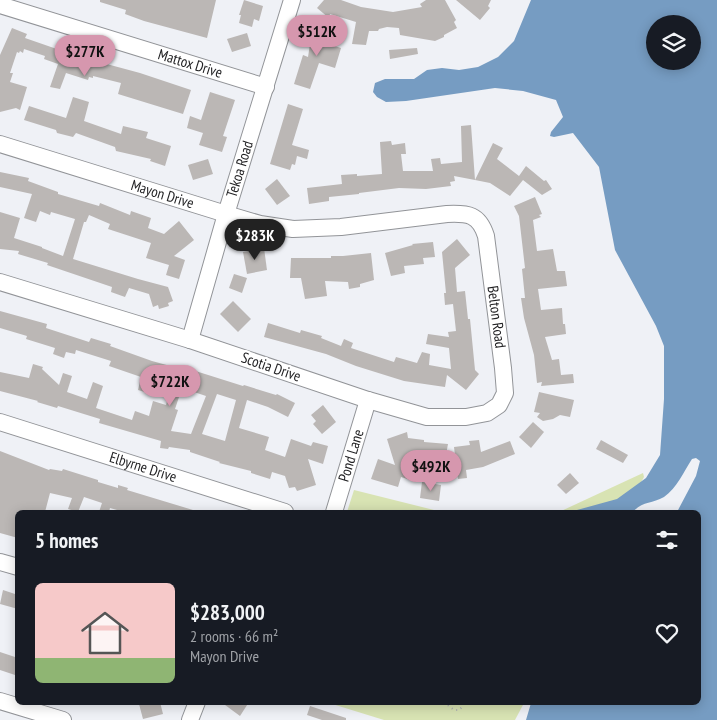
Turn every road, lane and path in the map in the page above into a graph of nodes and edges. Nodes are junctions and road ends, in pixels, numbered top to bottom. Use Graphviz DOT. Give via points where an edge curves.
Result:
graph roads {
  1 [pos="292,0"];
  2 [pos="0,5"];
  3 [pos="266,87"];
  4 [pos="0,144"];
  5 [pos="226,214"];
  6 [pos="476,218"];
  7 [pos="0,282"];
  8 [pos="190,340"];
  9 [pos="368,400"];
  10 [pos="487,413"];
  11 [pos="0,422"];
  12 [pos="279,510"];
  13 [pos="335,510"];
  14 [pos="0,562"];
  15 [pos="15,566"];
  16 [pos="0,701"];
  17 [pos="196,705"];
  18 [pos="448,705"];
  19 [pos="462,705"];
  20 [pos="63,720"];
  21 [pos="190,720"];
  1 -- 3 [label="street, Tekoa Road"];
  2 -- 3 [label="street, Mattox Drive"];
  3 -- 5 [label="street, Tekoa Road"];
  4 -- 5 [label="street, Mayon Drive"];
  5 -- 6 [label="street, Mayon Drive" via="294,229 462,213"];
  5 -- 8 [label="street, Tekoa Road"];
  6 -- 10 [label="street, Belton Road" via="486,236 505,393 499,405"];
  7 -- 8 [label="street, Scotia Drive"];
  8 -- 9 [label="street, Scotia Drive"];
  9 -- 10 [label="street, Scotia Drive" via="427,417 466,417"];
  9 -- 13 [label="street, Pond Lane"];
  11 -- 12 [label="street, Elbyrne Drive"];
  14 -- 15 [label="street"];
  16 -- 20 [label="street"];
  17 -- 21 [label="street"];
  18 -- 19 [label="path" via="454,710 459,710"];
}
